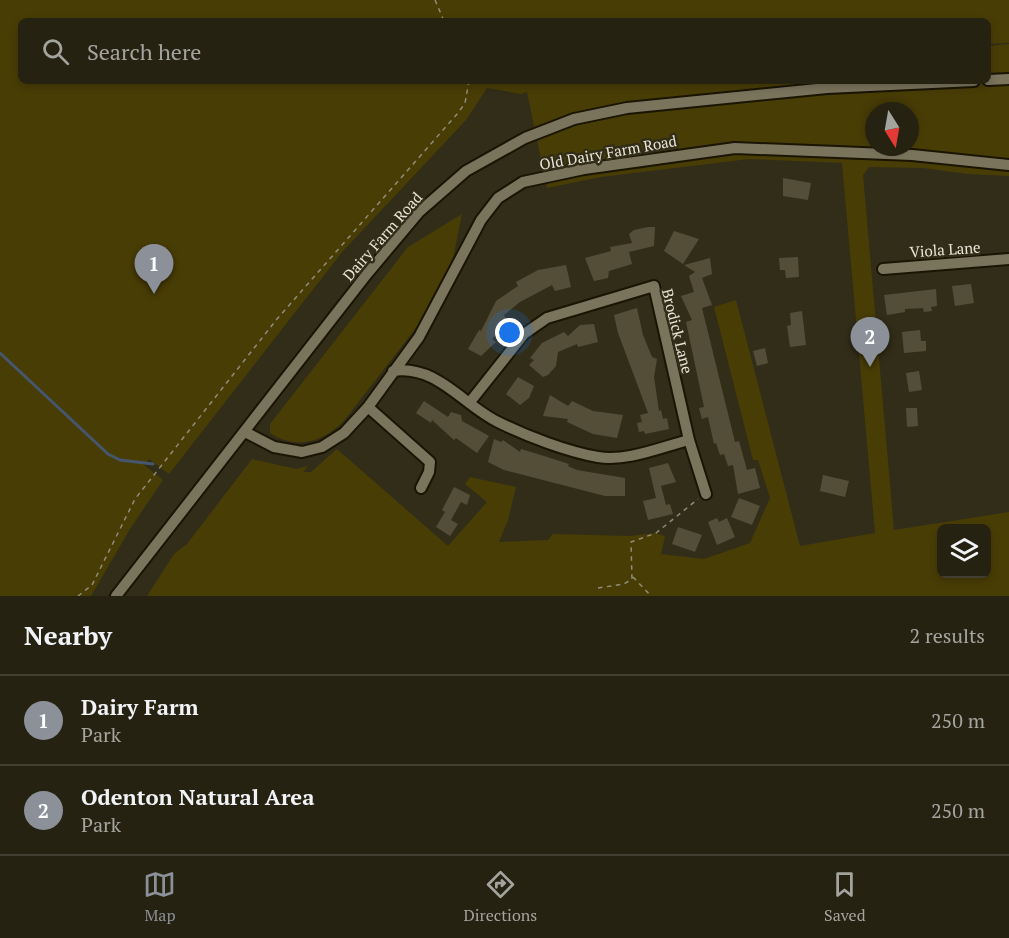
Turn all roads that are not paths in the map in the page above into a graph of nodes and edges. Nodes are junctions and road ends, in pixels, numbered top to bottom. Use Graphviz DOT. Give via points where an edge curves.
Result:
graph roads {
  1 [pos="1009,79"];
  2 [pos="991,80"];
  3 [pos="911,84"];
  4 [pos="1009,165"];
  5 [pos="1009,259"];
  6 [pos="884,268"];
  7 [pos="393,371"];
  8 [pos="470,402"];
  9 [pos="368,407"];
  10 [pos="245,432"];
  11 [pos="689,440"];
  12 [pos="421,488"];
  13 [pos="706,494"];
  14 [pos="116,596"];
  1 -- 2 [label="street"];
  3 -- 10 [label="street, Dairy Farm Road" via="827,88 627,108 574,119 525,138 466,171 419,212"];
  4 -- 7 [label="street, Old Dairy Farm Road" via="912,155 735,148 584,169 523,182 498,198 481,220 438,306"];
  5 -- 6 [label="street, Viola Lane"];
  7 -- 8 [label="street" via="417,370"];
  7 -- 9 [label="street, Old Dairy Farm Road"];
  8 -- 11 [label="street" via="496,421 600,457 627,456"];
  8 -- 11 [label="street, Brodick Lane" via="524,334 547,318 654,286"];
  9 -- 10 [label="street, Old Dairy Farm Road" via="335,440 312,450 274,447"];
  9 -- 12 [label="street" via="430,462"];
  10 -- 14 [label="street, Dairy Farm Road"];
  11 -- 13 [label="street, Brodick Lane"];
}
